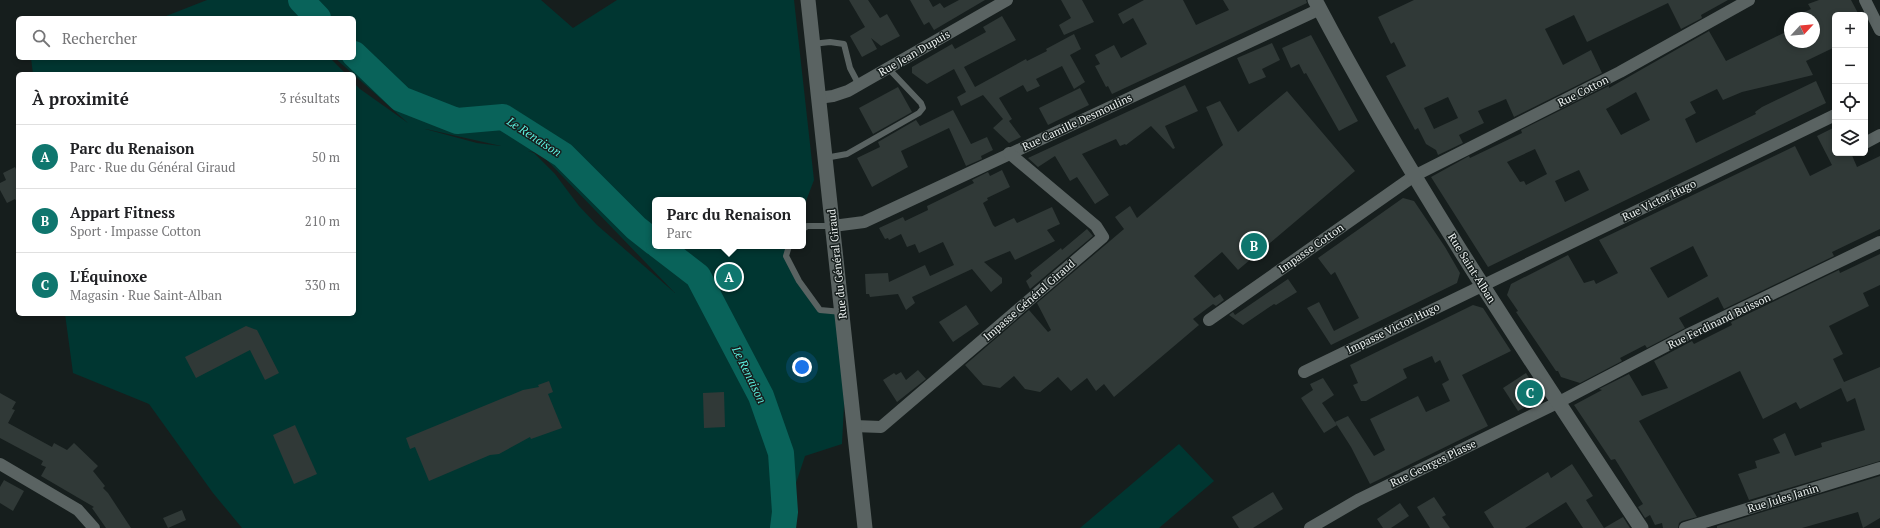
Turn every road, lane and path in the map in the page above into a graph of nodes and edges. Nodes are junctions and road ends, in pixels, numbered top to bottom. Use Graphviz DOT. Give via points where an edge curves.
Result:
graph roads {
  1 [pos="808,0"];
  2 [pos="1007,0"];
  3 [pos="1749,0"];
  4 [pos="1865,0"];
  5 [pos="1317,4"];
  6 [pos="1880,30"];
  7 [pos="812,44"];
  8 [pos="888,68"];
  9 [pos="859,85"];
  10 [pos="818,98"];
  11 [pos="1832,116"];
  12 [pos="1880,135"];
  13 [pos="1868,141"];
  14 [pos="1009,154"];
  15 [pos="825,158"];
  16 [pos="1414,176"];
  17 [pos="833,226"];
  18 [pos="806,227"];
  19 [pos="1880,242"];
  20 [pos="788,249"];
  21 [pos="1482,285"];
  22 [pos="842,312"];
  23 [pos="1209,320"];
  24 [pos="1304,372"];
  25 [pos="1558,402"];
  26 [pos="854,426"];
  27 [pos="0,464"];
  28 [pos="1880,468"];
  29 [pos="1325,524"];
  30 [pos="94,528"];
  31 [pos="865,528"];
  32 [pos="1310,528"];
  33 [pos="1641,528"];
  34 [pos="1685,528"];
  1 -- 7 [label="street, Rue du Général Giraud"];
  2 -- 8 [label="street, Rue Jean Dupuis"];
  3 -- 16 [label="street, Rue Cotton" via="1620,72"];
  4 -- 6 [label="street"];
  5 -- 14 [label="street, Rue Camille Desmoulins"];
  5 -- 16 [label="street, Rue Saint-Alban"];
  7 -- 9 [label="lane" via="844,44 850,68"];
  7 -- 10 [label="street, Rue du Général Giraud"];
  8 -- 9 [label="street, Rue Jean Dupuis"];
  8 -- 15 [label="lane" via="921,103 919,113 847,154"];
  9 -- 10 [label="street, Rue Jean Dupuis" via="840,94"];
  10 -- 15 [label="street, Rue du Général Giraud"];
  11 -- 21 [label="street, Rue Victor Hugo"];
  12 -- 13 [label="street"];
  14 -- 17 [label="street, Rue Camille Desmoulins" via="864,222"];
  14 -- 26 [label="street, Impasse Général Giraud" via="1096,226 1103,237 881,427"];
  15 -- 17 [label="street, Rue du Général Giraud"];
  16 -- 21 [label="street, Rue Saint-Alban"];
  16 -- 23 [label="street, Impasse Cotton"];
  17 -- 18 [label="lane"];
  17 -- 22 [label="street, Rue du Général Giraud"];
  19 -- 25 [label="street, Rue Ferdinand Buisson" via="1687,335"];
  20 -- 22 [label="lane" via="786,256 799,281 820,310"];
  21 -- 24 [label="street, Impasse Victor Hugo"];
  21 -- 25 [label="street, Rue Saint-Alban"];
  22 -- 26 [label="street, Rue du Général Giraud"];
  25 -- 29 [label="street, Rue Georges Plasse" via="1358,500"];
  25 -- 33 [label="street, Rue Saint-Alban"];
  26 -- 31 [label="street, Rue du Général Giraud"];
  27 -- 30 [label="street" via="78,510"];
  28 -- 34 [label="street, Rue Jules Janin"];
  29 -- 32 [label="street, Rue Georges Plasse"];
}
